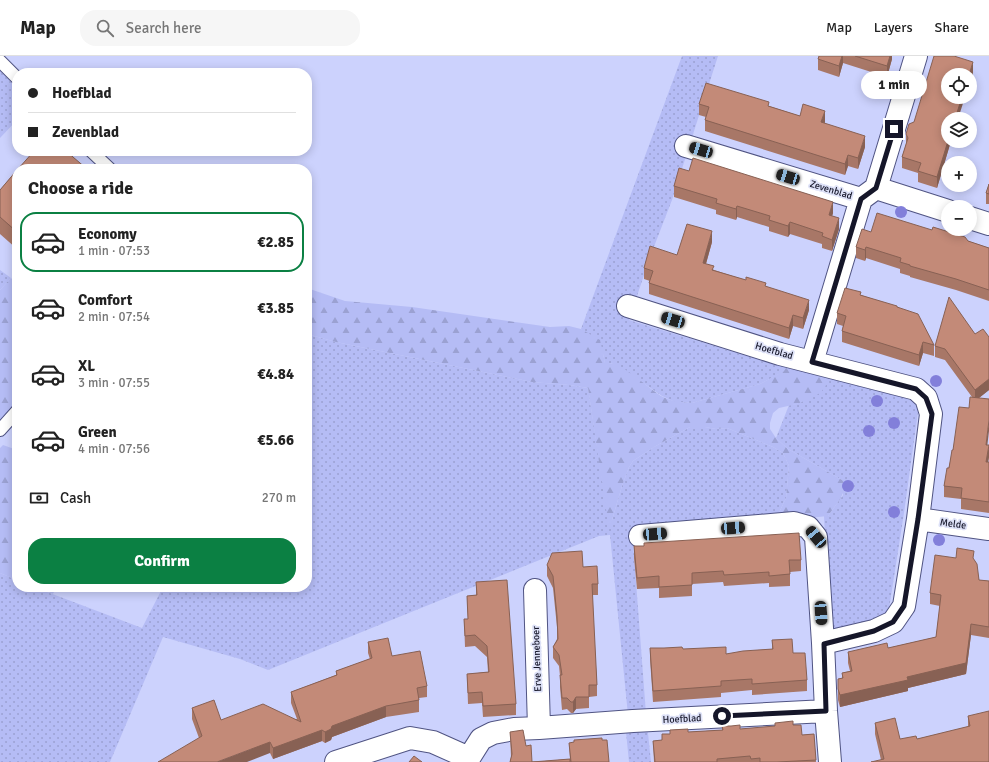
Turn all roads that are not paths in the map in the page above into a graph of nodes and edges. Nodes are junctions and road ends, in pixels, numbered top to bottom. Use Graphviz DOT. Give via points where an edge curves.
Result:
graph roads {
  1 [pos="916,56"];
  2 [pos="0,61"];
  3 [pos="12,73"];
  4 [pos="686,146"];
  5 [pos="97,156"];
  6 [pos="105,164"];
  7 [pos="869,193"];
  8 [pos="941,209"];
  9 [pos="977,220"];
  10 [pos="989,224"];
  11 [pos="628,306"];
  12 [pos="812,362"];
  13 [pos="12,417"];
  14 [pos="0,430"];
  15 [pos="918,519"];
  16 [pos="989,530"];
  17 [pos="640,536"];
  18 [pos="536,590"];
  19 [pos="824,644"];
  20 [pos="826,711"];
  21 [pos="539,728"];
  22 [pos="470,760"];
  23 [pos="336,762"];
  24 [pos="830,762"];
  1 -- 7 [label="street, Zevenblad"];
  2 -- 3 [label="lane"];
  4 -- 7 [label="street, Zevenblad"];
  5 -- 6 [label="lane"];
  7 -- 8 [label="street, Zevenblad"];
  7 -- 12 [label="street, Zevenblad"];
  9 -- 10 [label="street"];
  11 -- 12 [label="street, Hoefblad" via="772,352"];
  12 -- 15 [label="street, Hoefblad" via="916,389 926,398 932,414"];
  13 -- 14 [label="lane"];
  15 -- 16 [label="street, Melde"];
  15 -- 19 [label="street, Hoefblad" via="904,606 893,622 874,631"];
  17 -- 19 [label="street" via="794,523 808,527 816,537"];
  18 -- 21 [label="street, Erve Jenneboer"];
  19 -- 20 [label="street"];
  20 -- 21 [label="street, Hoefblad"];
  20 -- 24 [label="street"];
  21 -- 22 [label="street" via="493,733 481,739"];
  22 -- 23 [label="street" via="433,742 410,738"];
}
